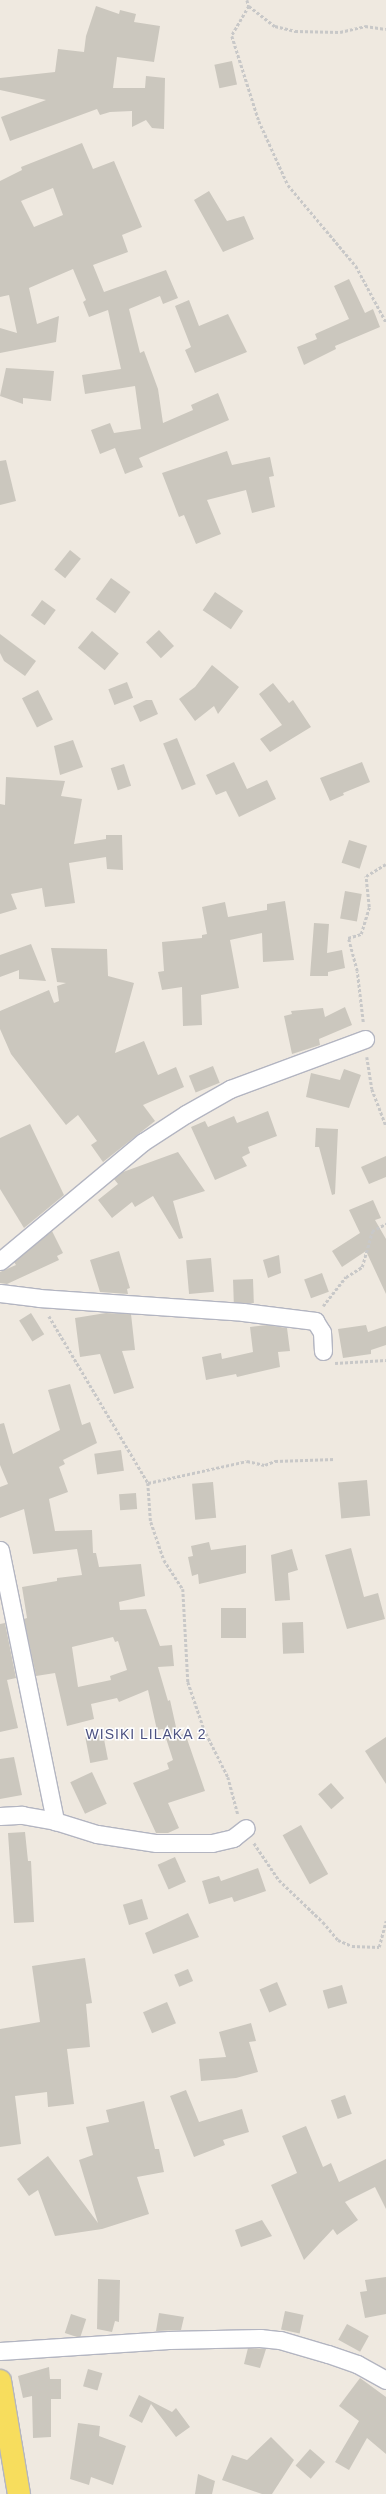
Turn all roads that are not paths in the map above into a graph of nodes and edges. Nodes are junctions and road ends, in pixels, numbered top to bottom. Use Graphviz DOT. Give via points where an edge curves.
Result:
graph roads {
  1 [pos="364,1039"];
  2 [pos="0,1261"];
  3 [pos="0,1293"];
  4 [pos="323,1351"];
  5 [pos="0,1550"];
  6 [pos="0,1816"];
  7 [pos="55,1821"];
  8 [pos="246,1828"];
  9 [pos="0,2351"];
  10 [pos="386,2380"];
  11 [pos="0,2381"];
  12 [pos="19,2494"];
  1 -- 2 [label="street" via="237,1087 186,1114 143,1142"];
  3 -- 4 [label="street" via="243,1312 315,1321 322,1332"];
  5 -- 7 [label="street"];
  6 -- 7 [label="street" via="22,1815"];
  7 -- 8 [label="street" via="97,1834 156,1843 212,1843 233,1838"];
  9 -- 10 [label="street" via="184,2339 260,2338 280,2340 328,2354 357,2364"];
  11 -- 12 [label="main road"];
}
